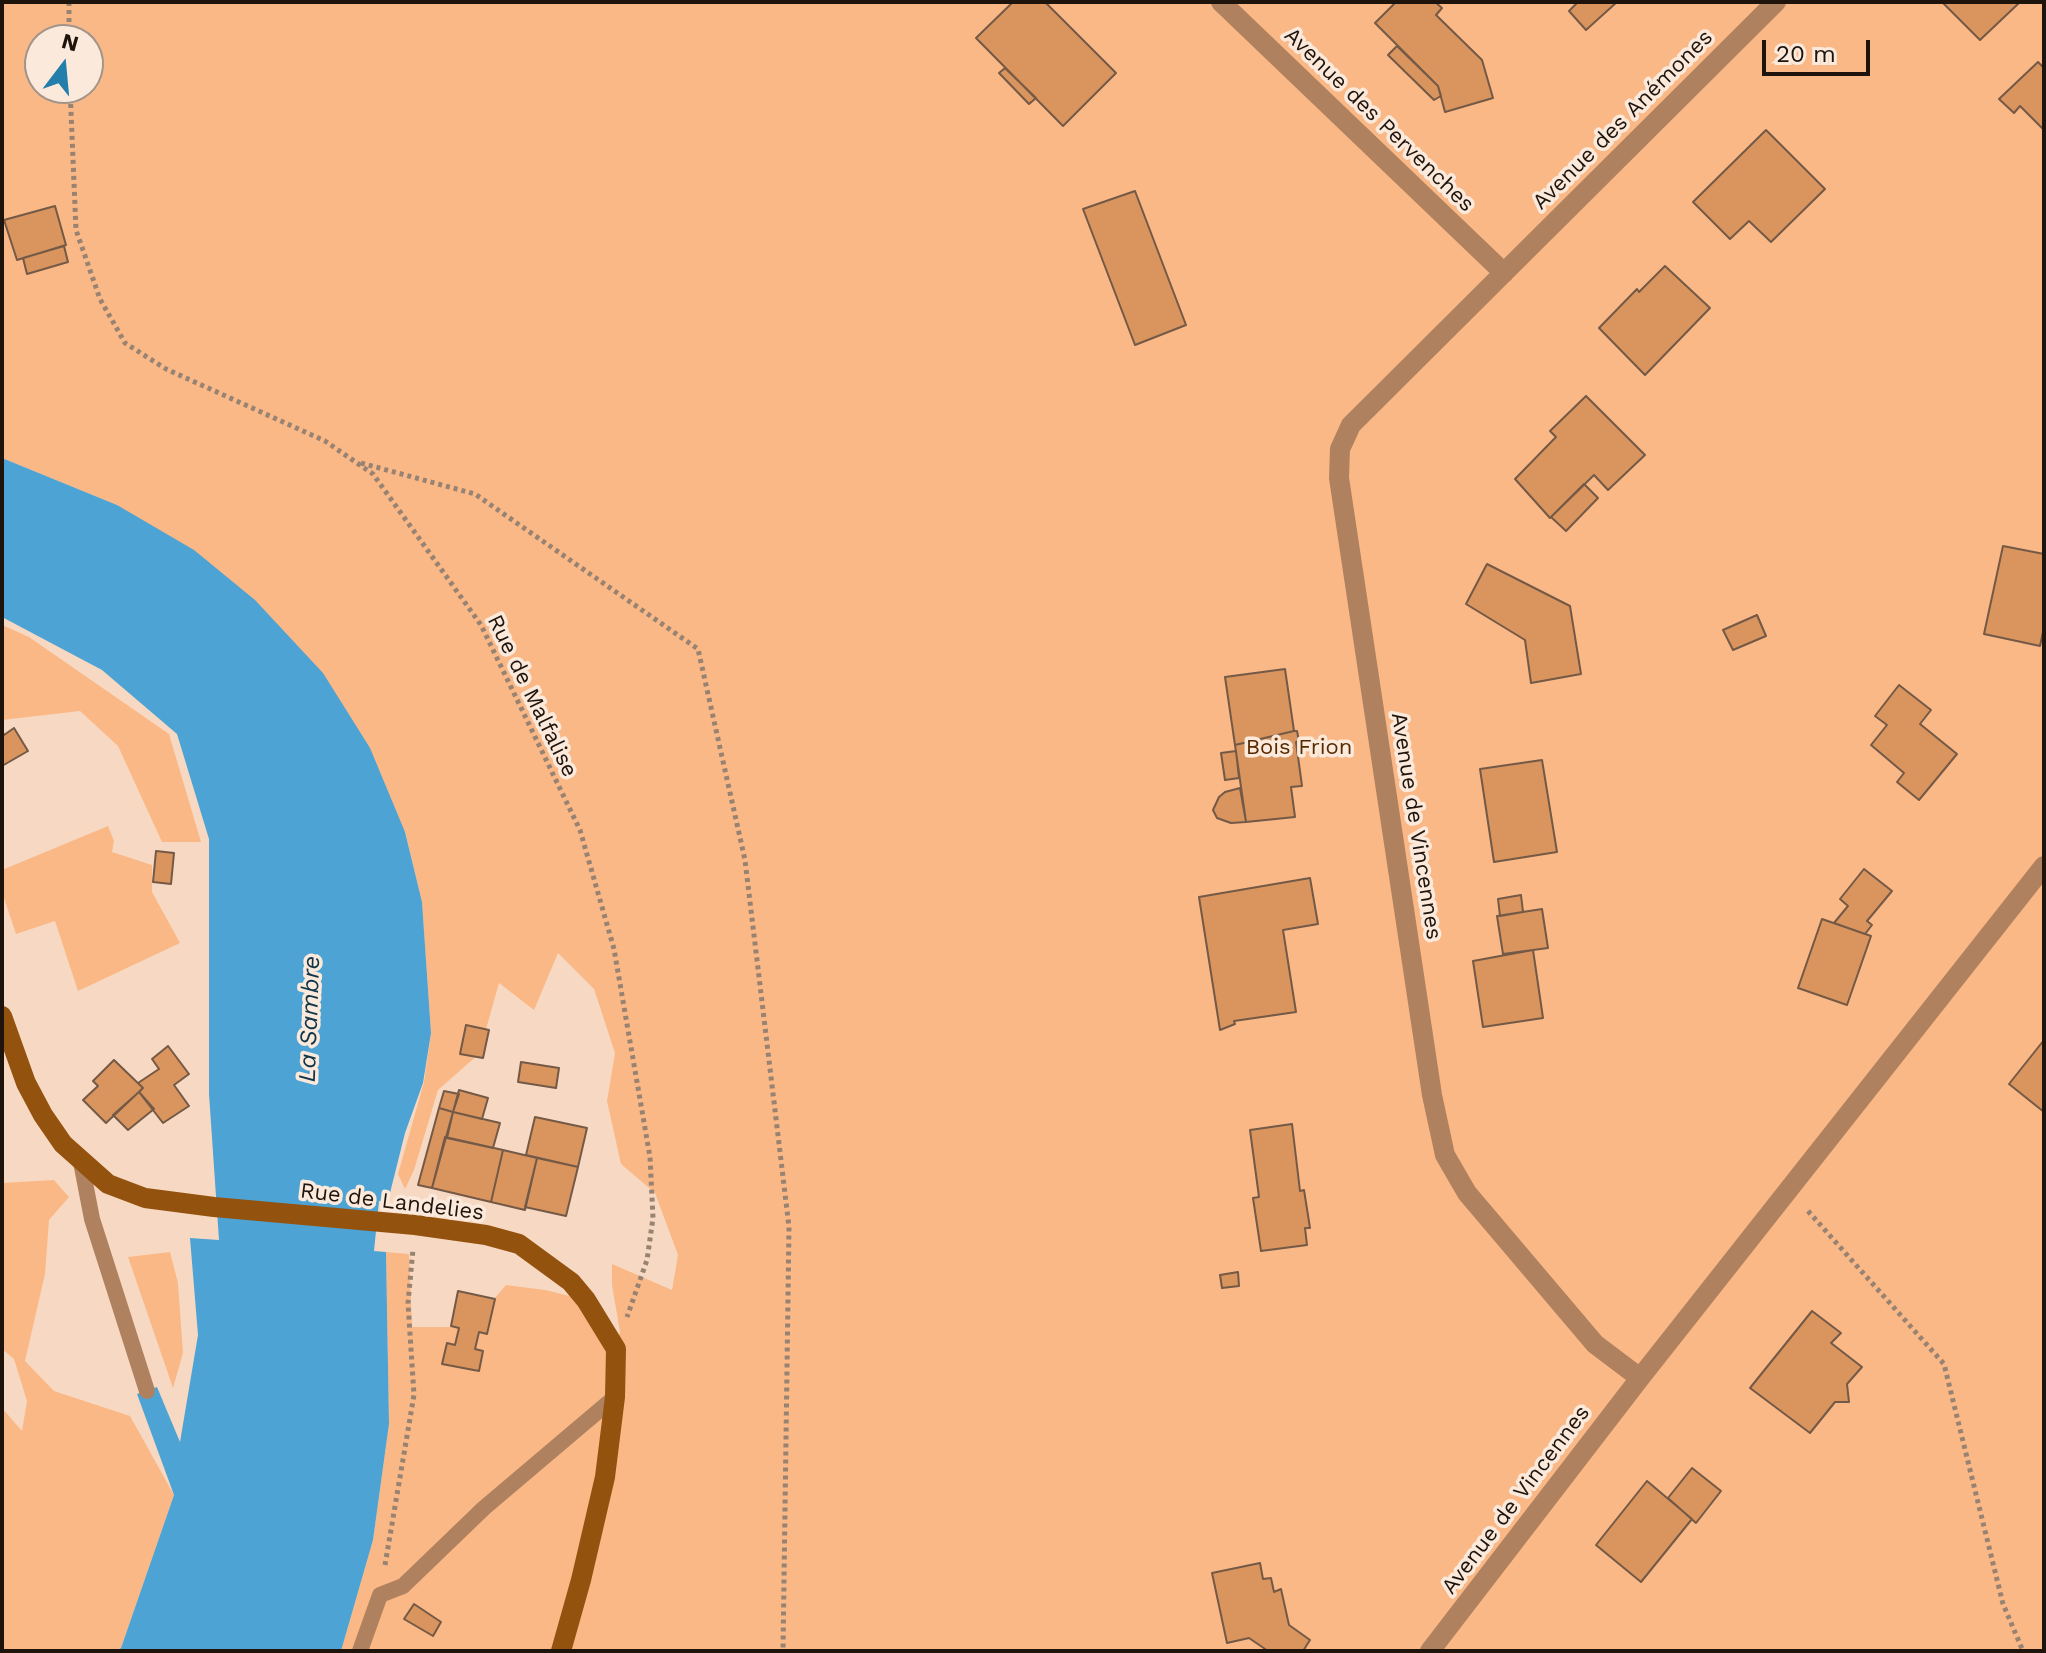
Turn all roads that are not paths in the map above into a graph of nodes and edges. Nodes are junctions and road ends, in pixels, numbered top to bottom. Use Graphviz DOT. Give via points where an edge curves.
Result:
graph roads {
  1 [pos="1221,2"];
  2 [pos="1776,2"];
  3 [pos="1504,273"];
  4 [pos="2044,866"];
  5 [pos="2,1016"];
  6 [pos="81,1162"];
  7 [pos="1640,1378"];
  8 [pos="147,1391"];
  9 [pos="615,1397"];
  10 [pos="360,1651"];
  11 [pos="561,1651"];
  12 [pos="1430,1651"];
  1 -- 3 [label="street, Avenue des Pervenches"];
  2 -- 3 [label="street, Avenue des Anémones"];
  3 -- 7 [label="street, Avenue de Vincennes" via="1351,425 1340,449 1339,478 1436,1126 1445,1155 1467,1193 1595,1344"];
  4 -- 7 [label="street, Avenue de Vincennes"];
  5 -- 6 [label="main road, Rue de Landelies" via="43,1115"];
  6 -- 8 [label="lane" via="92,1219"];
  6 -- 9 [label="main road, Rue de Landelies" via="108,1184 145,1198 415,1225 519,1244 571,1282 586,1300 616,1349"];
  7 -- 12 [label="street, Avenue de Vincennes"];
  9 -- 10 [label="lane" via="484,1508 403,1586 380,1595"];
  9 -- 11 [label="main road" via="605,1477"];
}
